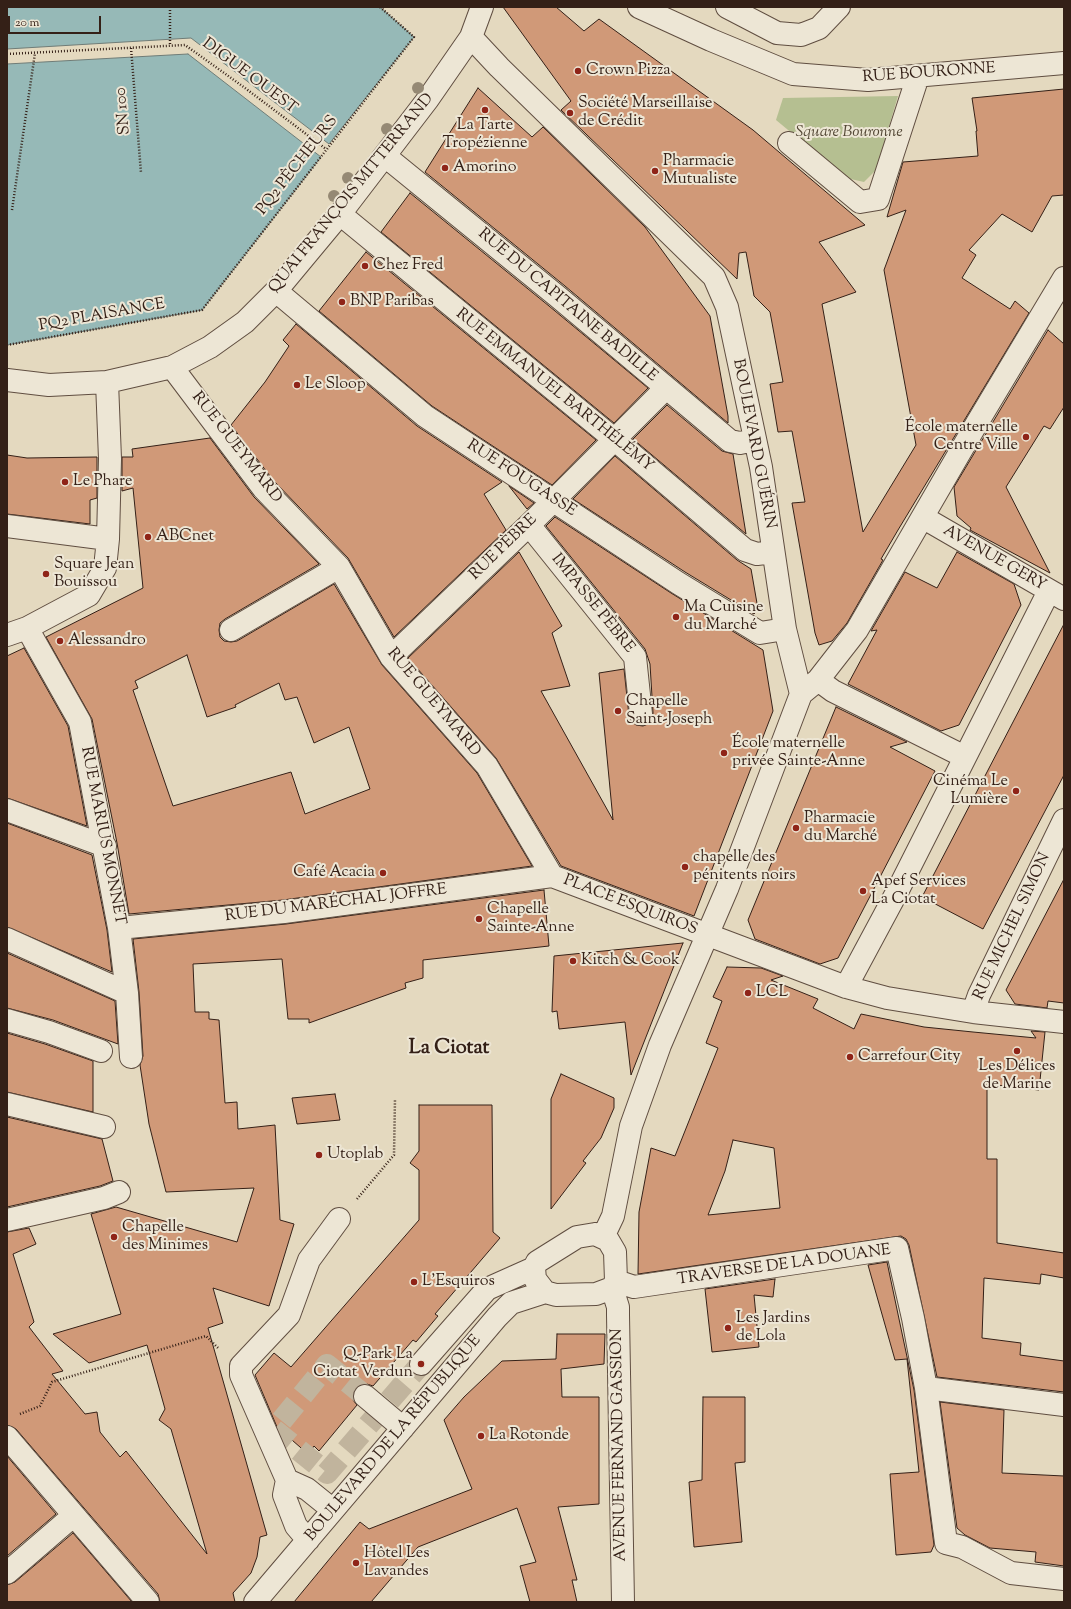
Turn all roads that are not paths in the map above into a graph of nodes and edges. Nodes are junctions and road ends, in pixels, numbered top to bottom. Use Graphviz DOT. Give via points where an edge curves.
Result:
graph roads {
  1 [pos="482,7"];
  2 [pos="639,7"];
  3 [pos="727,7"];
  4 [pos="839,7"];
  5 [pos="471,37"];
  6 [pos="1064,63"];
  7 [pos="918,76"];
  8 [pos="789,143"];
  9 [pos="385,156"];
  10 [pos="340,214"];
  11 [pos="1064,278"];
  12 [pos="276,291"];
  13 [pos="172,368"];
  14 [pos="7,380"];
  15 [pos="107,382"];
  16 [pos="667,389"];
  17 [pos="614,439"];
  18 [pos="754,440"];
  19 [pos="554,500"];
  20 [pos="924,518"];
  21 [pos="529,525"];
  22 [pos="7,526"];
  23 [pos="108,539"];
  24 [pos="773,552"];
  25 [pos="339,567"];
  26 [pos="1057,595"];
  27 [pos="785,629"];
  28 [pos="231,630"];
  29 [pos="17,631"];
  30 [pos="391,657"];
  31 [pos="818,680"];
  32 [pos="801,694"];
  33 [pos="641,714"];
  34 [pos="965,757"];
  35 [pos="7,810"];
  36 [pos="1064,820"];
  37 [pos="105,846"];
  38 [pos="1056,857"];
  39 [pos="552,876"];
  40 [pos="119,928"];
  41 [pos="708,935"];
  42 [pos="7,938"];
  43 [pos="846,987"];
  44 [pos="127,994"];
  45 [pos="973,1012"];
  46 [pos="7,1020"];
  47 [pos="1064,1022"];
  48 [pos="101,1051"];
  49 [pos="131,1057"];
  50 [pos="7,1104"];
  51 [pos="104,1127"];
  52 [pos="119,1192"];
  53 [pos="339,1219"];
  54 [pos="7,1220"];
  55 [pos="603,1237"];
  56 [pos="534,1268"];
  57 [pos="614,1284"];
  58 [pos="545,1292"];
  59 [pos="421,1364"];
  60 [pos="926,1388"];
  61 [pos="365,1396"];
  62 [pos="1064,1405"];
  63 [pos="403,1428"];
  64 [pos="7,1437"];
  65 [pos="287,1480"];
  66 [pos="333,1510"];
  67 [pos="73,1516"];
  68 [pos="308,1540"];
  69 [pos="7,1573"];
  70 [pos="1064,1579"];
  71 [pos="148,1602"];
  72 [pos="255,1602"];
  73 [pos="623,1602"];
  1 -- 5 [label="street, QUAI FRANÇOIS MITTERRAND"];
  2 -- 7 [label="street, RUE BOURONNE" via="793,74 868,80"];
  3 -- 4 [label="street" via="777,33 801,35 819,28"];
  5 -- 9 [label="street, QUAI FRANÇOIS MITTERRAND"];
  5 -- 18 [label="street, BOULEVARD GUÉRIN" via="714,277 727,307"];
  6 -- 7 [label="street, RUE BOURONNE"];
  7 -- 8 [label="street" via="878,200 860,202"];
  9 -- 10 [label="street, QUAI FRANÇOIS MITTERRAND"];
  9 -- 16 [label="street, RUE DU CAPITAINE BADILLE"];
  10 -- 12 [label="street, QUAI FRANÇOIS MITTERRAND"];
  10 -- 17 [label="street, RUE EMMANUEL BARTHÉLÉMY"];
  11 -- 20 [label="street" via="977,423"];
  12 -- 13 [label="street, QUAI FRANÇOIS MITTERRAND" via="245,322 210,347"];
  12 -- 19 [label="street, RUE FOUGASSE" via="425,416"];
  13 -- 15 [label="street, QUAI FRANÇOIS MITTERRAND"];
  13 -- 25 [label="street, RUE GUEYMARD" via="263,488"];
  14 -- 15 [label="street, QUAI FRANÇOIS MITTERRAND" via="49,385"];
  15 -- 23 [label="street" via="110,459"];
  16 -- 17 [label="street, RUE PÈBRE"];
  16 -- 18 [label="street, RUE DU CAPITAINE BADILLE" via="730,441 740,443"];
  17 -- 19 [label="street, RUE PÈBRE"];
  17 -- 24 [label="street, RUE EMMANUEL BARTHÉLÉMY" via="745,550 757,554"];
  18 -- 24 [label="street, BOULEVARD GUÉRIN" via="761,467"];
  19 -- 21 [label="street, RUE PÈBRE"];
  19 -- 27 [label="street, RUE FOUGASSE" via="678,583 760,633"];
  20 -- 26 [label="street, AVENUE GERY"];
  20 -- 31 [label="street" via="857,630"];
  21 -- 30 [label="street, RUE PÈBRE"];
  21 -- 33 [label="street, IMPASSE PÈBRE" via="635,657"];
  22 -- 23 [label="street"];
  23 -- 29 [label="street" via="104,568 89,595"];
  24 -- 27 [label="street, BOULEVARD GUÉRIN"];
  25 -- 28 [label="street"];
  25 -- 30 [label="street, RUE GUEYMARD"];
  26 -- 34 [label="street"];
  27 -- 32 [label="street, BOULEVARD GUÉRIN"];
  29 -- 37 [label="street, RUE MARIUS MONNET" via="80,722"];
  30 -- 39 [label="street, RUE GUEYMARD" via="487,766"];
  31 -- 32 [label="street"];
  31 -- 34 [label="street" via="833,691"];
  32 -- 41 [label="street"];
  34 -- 43 [label="street"];
  35 -- 37 [label="street"];
  36 -- 38 [label="street, RUE MICHEL SIMON"];
  37 -- 40 [label="street, RUE MARIUS MONNET"];
  38 -- 45 [label="street, RUE MICHEL SIMON" via="979,995"];
  39 -- 40 [label="street, RUE DU MARÉCHAL JOFFRE" via="284,912"];
  39 -- 41 [label="street, PLACE ESQUIROS"];
  40 -- 44 [label="street, RUE MARIUS MONNET"];
  41 -- 43 [label="street, PLACE ESQUIROS"];
  41 -- 55 [label="street" via="660,1045 631,1126 613,1216"];
  42 -- 44 [label="street"];
  43 -- 45 [label="street, PLACE ESQUIROS" via="887,998"];
  44 -- 49 [label="street, RUE MARIUS MONNET"];
  45 -- 47 [label="street, PLACE ESQUIROS"];
  46 -- 48 [label="street"];
  50 -- 51 [label="street"];
  52 -- 54 [label="street" via="104,1198"];
  53 -- 65 [label="street" via="309,1260 289,1315 241,1366 241,1375"];
  55 -- 56 [label="street" via="595,1234 577,1237 537,1262"];
  55 -- 57 [label="street" via="612,1245 615,1252"];
  56 -- 58 [label="street" via="535,1279"];
  56 -- 59 [label="street" via="487,1289"];
  57 -- 58 [label="street, BOULEVARD DE LA RÉPUBLIQUE" via="596,1294 556,1295"];
  57 -- 60 [label="street, TRAVERSE DE LA DOUANE" via="634,1287 897,1248"];
  57 -- 73 [label="street, AVENUE FERNAND GASSION" via="618,1307"];
  58 -- 63 [label="street, BOULEVARD DE LA RÉPUBLIQUE" via="511,1303"];
  60 -- 62 [label="street"];
  60 -- 70 [label="street, TRAVERSE DE LA DOUANE" via="946,1543 962,1547 1011,1573"];
  61 -- 63 [label="street"];
  63 -- 66 [label="street, BOULEVARD DE LA RÉPUBLIQUE"];
  64 -- 67 [label="street"];
  65 -- 66 [label="street" via="306,1489"];
  65 -- 68 [label="street" via="284,1495 296,1526"];
  66 -- 68 [label="street, BOULEVARD DE LA RÉPUBLIQUE"];
  67 -- 69 [label="street"];
  67 -- 71 [label="street"];
  68 -- 72 [label="street, BOULEVARD DE LA RÉPUBLIQUE"];
}
